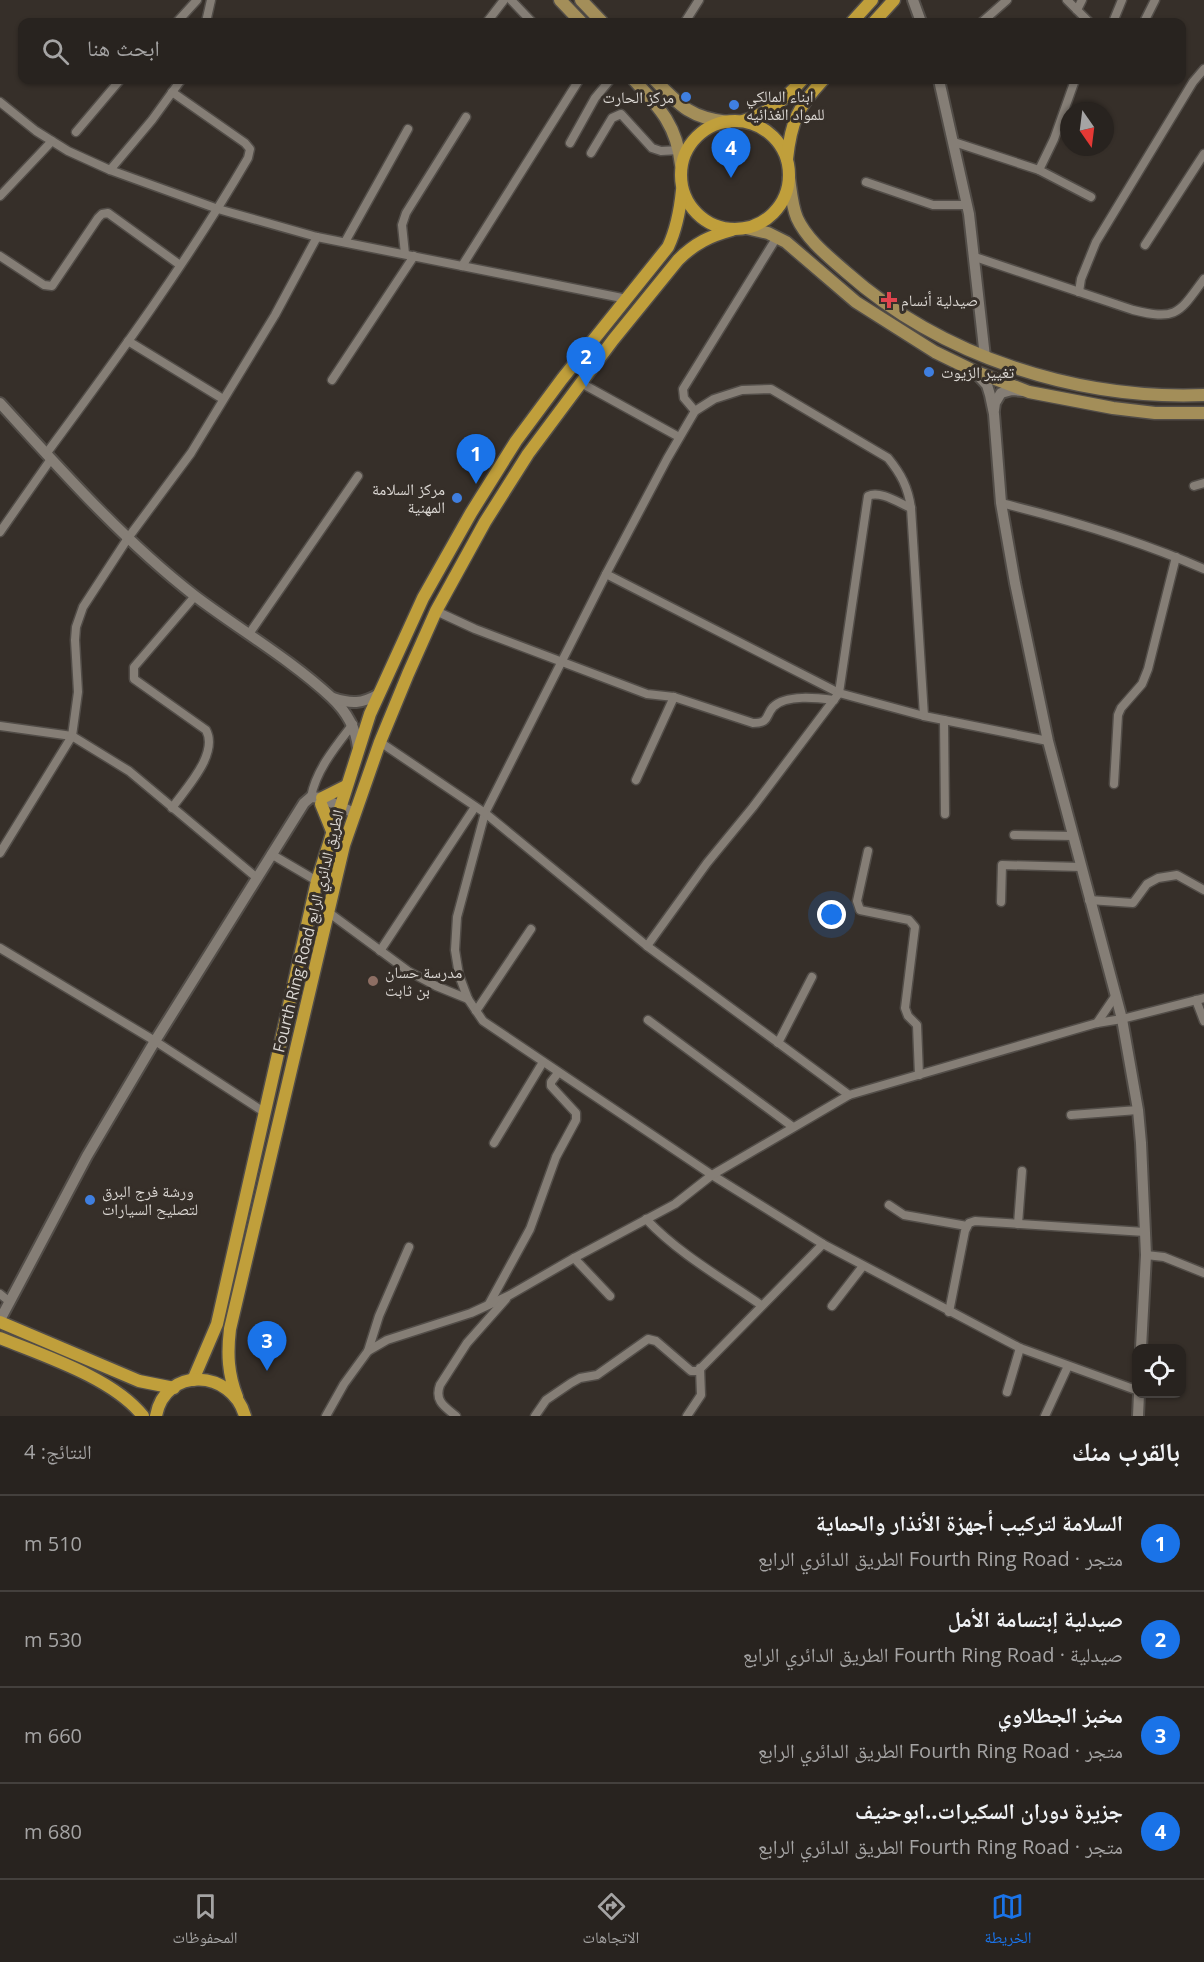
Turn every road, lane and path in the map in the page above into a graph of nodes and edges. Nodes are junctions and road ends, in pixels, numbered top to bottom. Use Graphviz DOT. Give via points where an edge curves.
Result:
graph roads {
  1 [pos="197,0"];
  2 [pos="211,0"];
  3 [pos="504,0"];
  4 [pos="511,0"];
  5 [pos="560,0"];
  6 [pos="699,0"];
  7 [pos="872,0"];
  8 [pos="894,0"];
  9 [pos="913,0"];
  10 [pos="1007,0"];
  11 [pos="1067,0"];
  12 [pos="1082,0"];
  13 [pos="1122,0"];
  14 [pos="1155,0"];
  15 [pos="587,3"];
  16 [pos="1077,10"];
  17 [pos="181,18"];
  18 [pos="207,18"];
  19 [pos="490,18"];
  20 [pos="528,18"];
  21 [pos="577,18"];
  22 [pos="599,18"];
  23 [pos="688,18"];
  24 [pos="856,18"];
  25 [pos="878,18"];
  26 [pos="920,18"];
  27 [pos="987,18"];
  28 [pos="1085,18"];
  29 [pos="1115,18"];
  30 [pos="1145,18"];
  31 [pos="1204,69"];
  32 [pos="117,84"];
  33 [pos="178,84"];
  34 [pos="576,84"];
  35 [pos="607,84"];
  36 [pos="638,84"];
  37 [pos="659,84"];
  38 [pos="798,84"];
  39 [pos="819,84"];
  40 [pos="940,84"];
  41 [pos="1074,84"];
  42 [pos="172,92"];
  43 [pos="0,102"];
  44 [pos="466,117"];
  45 [pos="735,122"];
  46 [pos="408,129"];
  47 [pos="76,132"];
  48 [pos="52,141"];
  49 [pos="954,142"];
  50 [pos="570,143"];
  51 [pos="680,150"];
  52 [pos="591,153"];
  53 [pos="1204,154"];
  54 [pos="787,160"];
  55 [pos="681,165"];
  56 [pos="110,170"];
  57 [pos="1039,170"];
  58 [pos="789,178"];
  59 [pos="866,182"];
  60 [pos="682,190"];
  61 [pos="0,196"];
  62 [pos="1091,197"];
  63 [pos="967,204"];
  64 [pos="218,209"];
  65 [pos="746,228"];
  66 [pos="732,230"];
  67 [pos="317,237"];
  68 [pos="777,237"];
  69 [pos="345,242"];
  70 [pos="1145,246"];
  71 [pos="410,255"];
  72 [pos="0,256"];
  73 [pos="975,257"];
  74 [pos="180,265"];
  75 [pos="462,266"];
  76 [pos="1204,279"];
  77 [pos="1079,292"];
  78 [pos="627,299"];
  79 [pos="128,341"];
  80 [pos="985,357"];
  81 [pos="974,371"];
  82 [pos="332,380"];
  83 [pos="581,383"];
  84 [pos="1029,392"];
  85 [pos="1204,395"];
  86 [pos="223,399"];
  87 [pos="0,403"];
  88 [pos="695,411"];
  89 [pos="1204,413"];
  90 [pos="994,414"];
  91 [pos="680,437"];
  92 [pos="49,457"];
  93 [pos="358,476"];
  94 [pos="1204,483"];
  95 [pos="1194,486"];
  96 [pos="1001,503"];
  97 [pos="911,508"];
  98 [pos="0,532"];
  99 [pos="128,538"];
  100 [pos="1176,557"];
  101 [pos="1204,569"];
  102 [pos="606,574"];
  103 [pos="195,596"];
  104 [pos="436,611"];
  105 [pos="249,634"];
  106 [pos="563,662"];
  107 [pos="379,694"];
  108 [pos="674,697"];
  109 [pos="836,697"];
  110 [pos="332,698"];
  111 [pos="924,716"];
  112 [pos="944,720"];
  113 [pos="352,724"];
  114 [pos="0,726"];
  115 [pos="72,736"];
  116 [pos="1048,741"];
  117 [pos="380,742"];
  118 [pos="358,751"];
  119 [pos="636,780"];
  120 [pos="1114,784"];
  121 [pos="346,786"];
  122 [pos="317,800"];
  123 [pos="475,807"];
  124 [pos="172,808"];
  125 [pos="339,809"];
  126 [pos="485,813"];
  127 [pos="945,814"];
  128 [pos="353,816"];
  129 [pos="332,831"];
  130 [pos="1014,835"];
  131 [pos="1073,836"];
  132 [pos="868,851"];
  133 [pos="0,853"];
  134 [pos="271,855"];
  135 [pos="1081,867"];
  136 [pos="257,878"];
  137 [pos="317,881"];
  138 [pos="1204,890"];
  139 [pos="1089,900"];
  140 [pos="1001,902"];
  141 [pos="328,912"];
  142 [pos="531,929"];
  143 [pos="647,946"];
  144 [pos="0,948"];
  145 [pos="380,951"];
  146 [pos="812,977"];
  147 [pos="1116,995"];
  148 [pos="468,999"];
  149 [pos="1200,999"];
  150 [pos="476,1011"];
  151 [pos="1122,1019"];
  152 [pos="648,1020"];
  153 [pos="1204,1021"];
  154 [pos="1097,1023"];
  155 [pos="155,1041"];
  156 [pos="778,1042"];
  157 [pos="543,1062"];
  158 [pos="558,1073"];
  159 [pos="919,1075"];
  160 [pos="849,1095"];
  161 [pos="1138,1110"];
  162 [pos="264,1112"];
  163 [pos="1071,1115"];
  164 [pos="793,1127"];
  165 [pos="494,1143"];
  166 [pos="1022,1171"];
  167 [pos="712,1175"];
  168 [pos="889,1205"];
  169 [pos="646,1219"];
  170 [pos="1018,1224"];
  171 [pos="967,1226"];
  172 [pos="1145,1232"];
  173 [pos="823,1244"];
  174 [pos="410,1248"];
  175 [pos="1146,1255"];
  176 [pos="574,1258"];
  177 [pos="863,1266"];
  178 [pos="1204,1273"];
  179 [pos="0,1294"];
  180 [pos="508,1296"];
  181 [pos="610,1296"];
  182 [pos="10,1302"];
  183 [pos="488,1305"];
  184 [pos="761,1305"];
  185 [pos="832,1306"];
  186 [pos="949,1312"];
  187 [pos="0,1321"];
  188 [pos="0,1338"];
  189 [pos="1141,1344"];
  190 [pos="1020,1348"];
  191 [pos="368,1351"];
  192 [pos="1068,1366"];
  193 [pos="700,1368"];
  194 [pos="193,1380"];
  195 [pos="174,1388"];
  196 [pos="1132,1388"];
  197 [pos="1007,1392"];
  198 [pos="237,1397"];
  199 [pos="1139,1398"];
  200 [pos="141,1415"];
  201 [pos="156,1416"];
  202 [pos="245,1416"];
  203 [pos="326,1416"];
  204 [pos="456,1416"];
  205 [pos="536,1416"];
  206 [pos="687,1416"];
  207 [pos="1045,1416"];
  208 [pos="1138,1416"];
  1 -- 17 [label="street"];
  2 -- 18 [label="street"];
  3 -- 19 [label="street"];
  4 -- 20 [label="street"];
  5 -- 21 [label="main road"];
  6 -- 23 [label="street"];
  7 -- 24 [label="main road"];
  8 -- 25 [label="main road"];
  9 -- 26 [label="street"];
  10 -- 27 [label="street"];
  11 -- 16 [label="street"];
  12 -- 16 [label="street"];
  13 -- 29 [label="street"];
  14 -- 30 [label="street"];
  15 -- 22 [label="main road"];
  16 -- 28 [label="street"];
  31 -- 77 [label="street" via="1096,242"];
  32 -- 47 [label="street"];
  33 -- 42 [label="street"];
  34 -- 75 [label="street"];
  35 -- 50 [label="street"];
  36 -- 51 [label="main road" via="661,108"];
  37 -- 45 [label="main road" via="691,112 706,119"];
  38 -- 45 [label="main road" via="762,116"];
  39 -- 54 [label="main road" via="796,117 789,135"];
  40 -- 49 [label="street"];
  41 -- 57 [label="street"];
  42 -- 56 [label="street"];
  42 -- 64 [label="street" via="250,149"];
  43 -- 48 [label="street"];
  44 -- 71 [label="street" via="406,213 402,225"];
  45 -- 54 [label="main road" via="765,130"];
  45 -- 55 [label="main road" via="715,125 703,132 693,141"];
  46 -- 69 [label="street"];
  48 -- 56 [label="street"];
  48 -- 61 [label="street"];
  49 -- 57 [label="street"];
  49 -- 63 [label="street"];
  51 -- 52 [label="street" via="652,148 621,114 612,118"];
  51 -- 55 [label="main road"];
  53 -- 70 [label="street"];
  54 -- 58 [label="main road"];
  55 -- 60 [label="main road"];
  56 -- 64 [label="street"];
  57 -- 62 [label="street"];
  58 -- 65 [label="main road" via="776,211"];
  58 -- 80 [label="main road" via="798,220 831,259 899,314"];
  59 -- 63 [label="street" via="933,205"];
  60 -- 66 [label="main road" via="701,217"];
  60 -- 78 [label="main road" via="675,232 668,247"];
  63 -- 73 [label="street"];
  64 -- 67 [label="street"];
  64 -- 74 [label="street"];
  65 -- 66 [label="main road"];
  65 -- 68 [label="main road"];
  66 -- 83 [label="main road, Fourth Ring Road الطريق الدائري الرابع" via="693,245 678,260"];
  67 -- 69 [label="street"];
  67 -- 86 [label="street"];
  68 -- 81 [label="main road" via="864,307 935,352"];
  68 -- 88 [label="street" via="683,389 684,399"];
  69 -- 71 [label="street"];
  71 -- 75 [label="street"];
  71 -- 82 [label="street"];
  72 -- 74 [label="street" via="44,285 52,286 98,218 108,213"];
  73 -- 77 [label="street"];
  73 -- 80 [label="street"];
  74 -- 79 [label="street"];
  75 -- 78 [label="street"];
  76 -- 77 [label="street" via="1181,309 1169,315 1144,313"];
  78 -- 107 [label="main road" via="516,441 423,598"];
  79 -- 86 [label="street"];
  79 -- 92 [label="street"];
  80 -- 85 [label="main road" via="1075,383 1157,395"];
  81 -- 84 [label="main road"];
  81 -- 90 [label="street" via="987,385"];
  83 -- 91 [label="street"];
  83 -- 104 [label="main road, Fourth Ring Road الطريق الدائري الرابع" via="528,454"];
  84 -- 89 [label="main road" via="1155,413"];
  84 -- 90 [label="street" via="1001,393"];
  86 -- 99 [label="street" via="190,453"];
  87 -- 92 [label="street"];
  88 -- 91 [label="street"];
  88 -- 97 [label="street" via="714,399 742,390 771,389 888,458 900,472"];
  90 -- 96 [label="street"];
  91 -- 102 [label="street"];
  92 -- 98 [label="street"];
  92 -- 99 [label="street"];
  93 -- 105 [label="street"];
  94 -- 95 [label="street"];
  96 -- 100 [label="street" via="1071,520"];
  96 -- 116 [label="street"];
  97 -- 109 [label="street" via="879,495 872,494 866,499"];
  97 -- 111 [label="street"];
  99 -- 103 [label="street"];
  99 -- 115 [label="street" via="83,607 76,627 78,692"];
  100 -- 101 [label="street"];
  100 -- 120 [label="street" via="1148,669 1142,684 1118,715"];
  102 -- 106 [label="street"];
  102 -- 109 [label="street"];
  103 -- 105 [label="street"];
  103 -- 124 [label="street" via="133,672 134,679 206,730 210,737 205,760"];
  104 -- 106 [label="street"];
  104 -- 117 [label="main road, Fourth Ring Road الطريق الدائري الرابع"];
  105 -- 110 [label="street"];
  106 -- 108 [label="street" via="647,694"];
  106 -- 126 [label="street"];
  107 -- 110 [label="street" via="358,703"];
  107 -- 118 [label="main road"];
  108 -- 109 [label="street" via="760,723 782,702"];
  108 -- 119 [label="street"];
  109 -- 111 [label="street"];
  109 -- 143 [label="street"];
  110 -- 113 [label="street"];
  111 -- 112 [label="street"];
  112 -- 116 [label="street"];
  112 -- 127 [label="street"];
  113 -- 118 [label="street"];
  113 -- 122 [label="street" via="313,786"];
  114 -- 115 [label="street"];
  115 -- 124 [label="street" via="129,771"];
  115 -- 133 [label="street"];
  116 -- 131 [label="street"];
  117 -- 123 [label="street"];
  117 -- 128 [label="main road, Fourth Ring Road الطريق الدائري الرابع"];
  118 -- 121 [label="main road"];
  121 -- 122 [label="main road"];
  121 -- 125 [label="main road"];
  122 -- 125 [label="street"];
  122 -- 129 [label="main road"];
  122 -- 134 [label="street" via="304,802"];
  123 -- 126 [label="street"];
  123 -- 145 [label="street"];
  124 -- 136 [label="street"];
  125 -- 128 [label="street"];
  125 -- 129 [label="main road"];
  126 -- 143 [label="street"];
  126 -- 148 [label="street" via="457,917 456,958"];
  128 -- 141 [label="main road, Fourth Ring Road الطريق الدائري الرابع"];
  129 -- 137 [label="main road"];
  130 -- 131 [label="street"];
  131 -- 135 [label="street"];
  132 -- 159 [label="street" via="858,908 909,920 915,927 905,1008 917,1025"];
  134 -- 136 [label="street"];
  134 -- 137 [label="street"];
  135 -- 139 [label="street"];
  135 -- 140 [label="street" via="1002,865"];
  136 -- 155 [label="street"];
  137 -- 162 [label="main road"];
  138 -- 139 [label="street" via="1177,875 1147,884 1133,903"];
  139 -- 147 [label="street"];
  141 -- 145 [label="street"];
  141 -- 198 [label="main road, Fourth Ring Road الطريق الدائري الرابع" via="230,1329 228,1366"];
  142 -- 150 [label="street"];
  143 -- 156 [label="street"];
  144 -- 155 [label="street"];
  145 -- 148 [label="street" via="408,971"];
  146 -- 156 [label="street"];
  147 -- 151 [label="street"];
  147 -- 154 [label="street"];
  148 -- 150 [label="street"];
  149 -- 151 [label="street"];
  149 -- 153 [label="street"];
  150 -- 157 [label="street" via="483,1021"];
  151 -- 154 [label="street"];
  151 -- 161 [label="street"];
  152 -- 164 [label="street"];
  154 -- 159 [label="street"];
  155 -- 162 [label="street"];
  155 -- 182 [label="street" via="87,1156"];
  156 -- 160 [label="street"];
  157 -- 158 [label="street"];
  157 -- 165 [label="street"];
  158 -- 167 [label="street"];
  158 -- 183 [label="street" via="552,1086 576,1113 576,1120 556,1157 530,1229"];
  159 -- 160 [label="street"];
  160 -- 164 [label="street"];
  161 -- 163 [label="street"];
  161 -- 172 [label="street"];
  162 -- 194 [label="main road" via="217,1324"];
  164 -- 167 [label="street"];
  166 -- 170 [label="street"];
  167 -- 169 [label="street" via="675,1204"];
  167 -- 173 [label="street"];
  168 -- 171 [label="street" via="904,1215"];
  169 -- 176 [label="street"];
  169 -- 184 [label="street" via="683,1252"];
  170 -- 171 [label="street" via="975,1221"];
  170 -- 172 [label="street"];
  171 -- 186 [label="street"];
  172 -- 175 [label="street"];
  173 -- 177 [label="street"];
  173 -- 184 [label="street"];
  174 -- 191 [label="street" via="379,1316"];
  175 -- 178 [label="street" via="1164,1257"];
  175 -- 189 [label="street"];
  176 -- 180 [label="street"];
  176 -- 181 [label="street"];
  177 -- 185 [label="street"];
  177 -- 186 [label="street"];
  179 -- 182 [label="street"];
  180 -- 183 [label="street"];
  180 -- 204 [label="street" via="471,1338 440,1385 437,1392 442,1405"];
  182 -- 187 [label="street"];
  183 -- 191 [label="street" via="387,1340"];
  184 -- 193 [label="street"];
  186 -- 190 [label="street"];
  187 -- 195 [label="main road" via="139,1381"];
  188 -- 200 [label="main road" via="115,1389"];
  190 -- 192 [label="street"];
  190 -- 197 [label="street"];
  191 -- 203 [label="street"];
  192 -- 196 [label="street"];
  192 -- 207 [label="street"];
  193 -- 205 [label="street" via="691,1371 656,1341 648,1339 597,1375 580,1378 546,1400"];
  193 -- 206 [label="street" via="701,1395"];
  194 -- 195 [label="main road"];
  194 -- 198 [label="main road" via="217,1382"];
  195 -- 201 [label="main road" via="164,1398"];
  198 -- 202 [label="main road, Fourth Ring Road الطريق الدائري الرابع"];
  199 -- 208 [label="street"];
}
